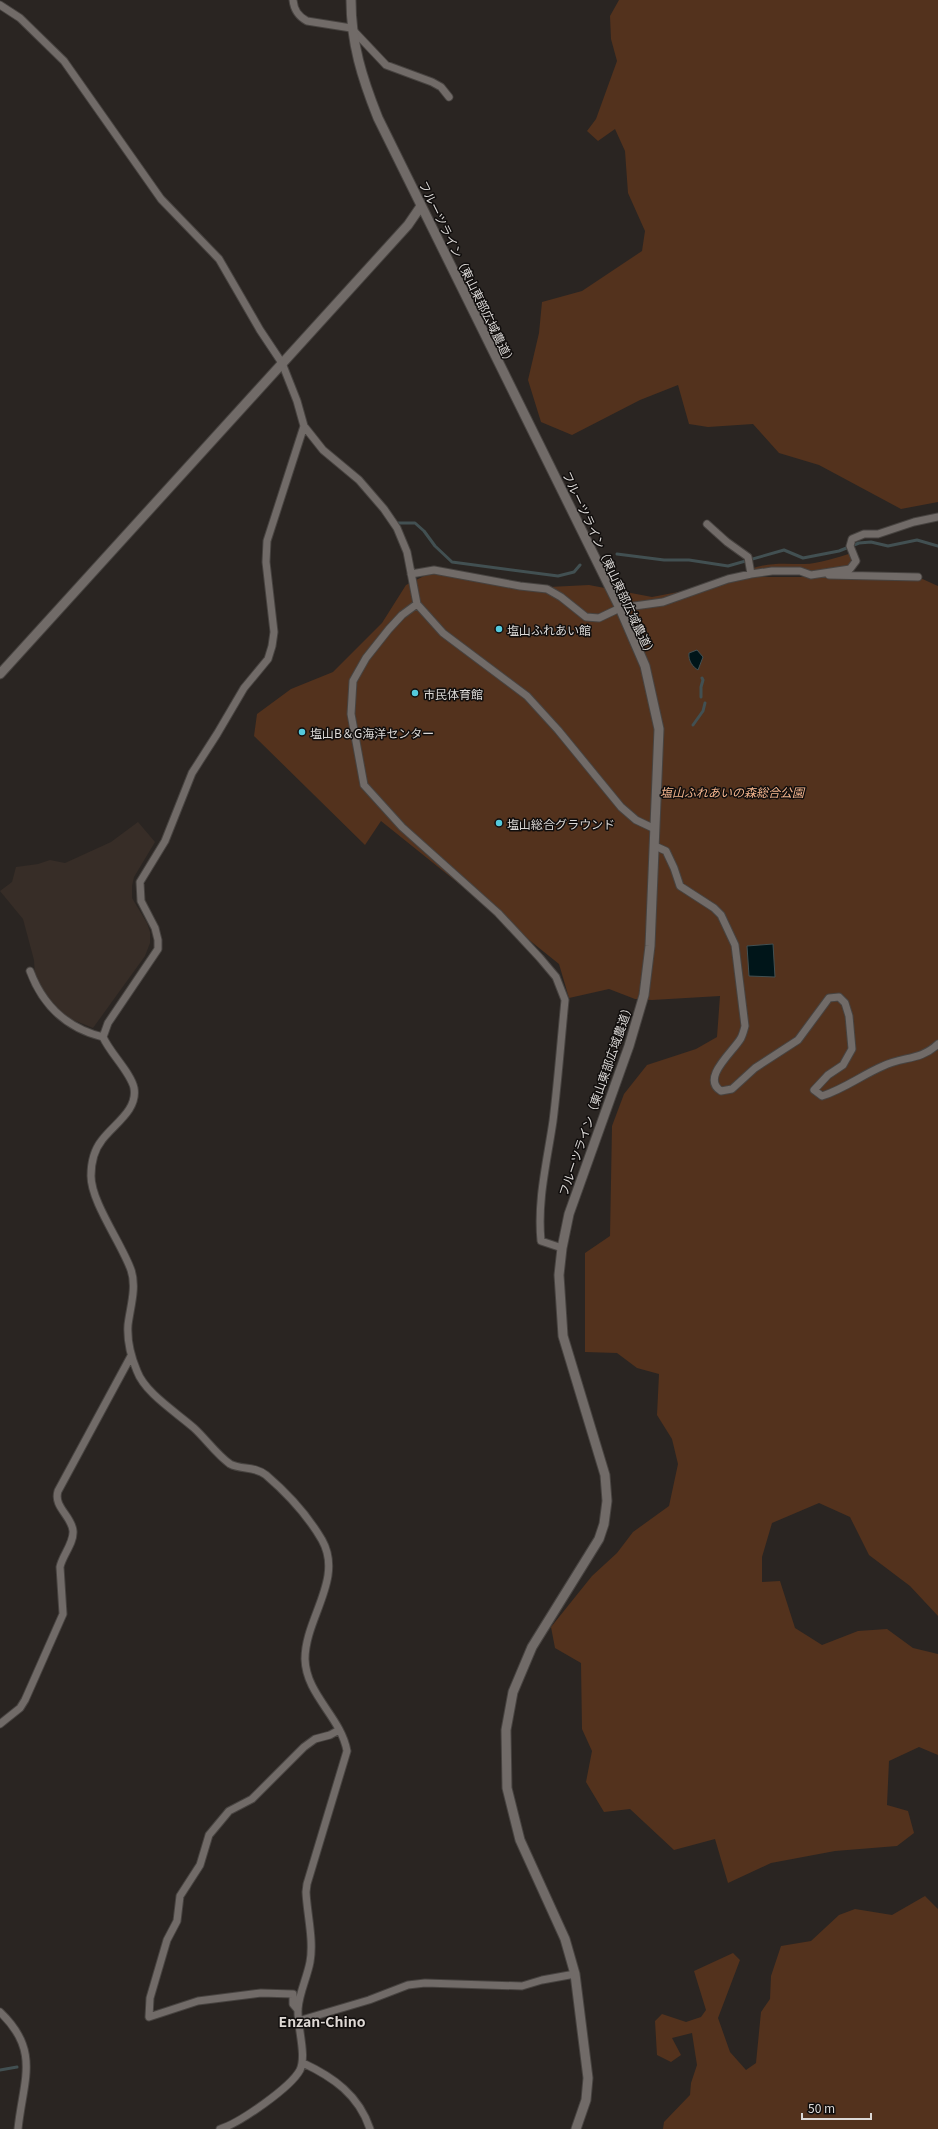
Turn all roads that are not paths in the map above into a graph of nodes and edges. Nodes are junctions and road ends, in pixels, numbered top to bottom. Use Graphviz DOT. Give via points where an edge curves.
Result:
graph roads {
  1 [pos="293,0"];
  2 [pos="351,0"];
  3 [pos="0,5"];
  4 [pos="351,28"];
  5 [pos="449,97"];
  6 [pos="421,206"];
  7 [pos="282,363"];
  8 [pos="304,426"];
  9 [pos="938,517"];
  10 [pos="708,524"];
  11 [pos="750,571"];
  12 [pos="411,574"];
  13 [pos="811,575"];
  14 [pos="918,577"];
  15 [pos="417,604"];
  16 [pos="620,608"];
  17 [pos="0,674"];
  18 [pos="655,829"];
  19 [pos="655,846"];
  20 [pos="30,971"];
  21 [pos="103,1037"];
  22 [pos="938,1044"];
  23 [pos="562,1248"];
  24 [pos="132,1356"];
  25 [pos="0,1724"];
  26 [pos="339,1730"];
  27 [pos="576,1978"];
  28 [pos="298,2010"];
  29 [pos="0,2012"];
  30 [pos="298,2021"];
  31 [pos="303,2062"];
  32 [pos="18,2129"];
  33 [pos="220,2129"];
  34 [pos="370,2129"];
  35 [pos="576,2129"];
  1 -- 4 [label="street" via="296,12 307,21"];
  2 -- 4 [label="street, フルーツライン（東山東部広域農道）"];
  3 -- 7 [label="street" via="20,18 64,61 161,199 219,259"];
  4 -- 5 [label="street" via="386,66 432,82"];
  4 -- 6 [label="street, フルーツライン（東山東部広域農道）" via="362,76 378,118"];
  6 -- 7 [label="street" via="408,225"];
  6 -- 16 [label="street, フルーツライン（東山東部広域農道）"];
  7 -- 8 [label="street"];
  7 -- 17 [label="street"];
  8 -- 12 [label="street" via="323,450 359,480 384,509 397,528 407,552"];
  8 -- 21 [label="street" via="266,541 274,632 268,659 244,688 192,773 165,841 140,882 141,901 154,928 158,949 108,1023"];
  9 -- 13 [label="street" via="878,534 864,534 852,540 851,550 856,561 850,569"];
  10 -- 11 [label="street" via="748,557"];
  11 -- 13 [label="street" via="800,571"];
  11 -- 16 [label="street" via="663,602"];
  12 -- 15 [label="street"];
  12 -- 16 [label="street" via="434,570 547,589 586,617 599,618"];
  13 -- 14 [label="street"];
  15 -- 18 [label="street" via="443,633 527,696 621,807 636,820"];
  15 -- 23 [label="street" via="389,629 366,658 353,681 351,714 364,785 402,827 498,913 540,958 562,988 565,1000 553,1121 538,1218 541,1241"];
  16 -- 18 [label="street, フルーツライン（東山東部広域農道）" via="645,666 656,712 659,744"];
  18 -- 19 [label="street, フルーツライン（東山東部広域農道）"];
  19 -- 22 [label="street" via="666,851 680,886 721,915 735,945 745,1026 741,1038 715,1071 714,1083 718,1090 732,1089 755,1068 798,1040 829,998 839,996 844,1003 849,1016 852,1049 843,1065 828,1075 814,1090 822,1096 837,1091 885,1065 929,1053"];
  19 -- 23 [label="street, フルーツライン（東山東部広域農道）" via="650,946 644,995 629,1046 574,1195"];
  20 -- 21 [label="street" via="41,995 63,1021"];
  21 -- 24 [label="street" via="107,1048 134,1088 134,1098 128,1111 96,1149 91,1180 100,1206 133,1276 128,1328"];
  23 -- 27 [label="street, フルーツライン（東山東部広域農道）" via="559,1275 563,1336 605,1475 607,1501 604,1524 592,1552 532,1647 522,1669 513,1692 506,1730 505,1761 507,1788 520,1840 565,1939"];
  24 -- 25 [label="street" via="58,1491 57,1501 73,1531 60,1567 63,1614 25,1700 16,1712"];
  24 -- 26 [label="street" via="138,1374 149,1390 193,1427 231,1464 257,1469 265,1474 304,1514 323,1542 329,1560 328,1578 310,1629 305,1657 311,1685"];
  26 -- 28 [label="street" via="346,1742 346,1756 307,1884 310,1962"];
  26 -- 28 [label="street" via="315,1739 304,1747 252,1798 229,1811 209,1835 200,1865 180,1896 177,1921 167,1940 150,1998 148,2017 198,2001 261,1993 293,1994 293,2004"];
  27 -- 30 [label="street" via="542,1980 522,1986 425,1983 408,1985 369,2000"];
  27 -- 35 [label="street" via="588,2078 586,2100"];
  28 -- 30 [label="street"];
  29 -- 32 [label="street" via="22,2040 27,2056"];
  30 -- 31 [label="street"];
  31 -- 33 [label="street" via="299,2071 280,2092 237,2123"];
  31 -- 34 [label="street" via="327,2074 350,2093 366,2117"];
}
